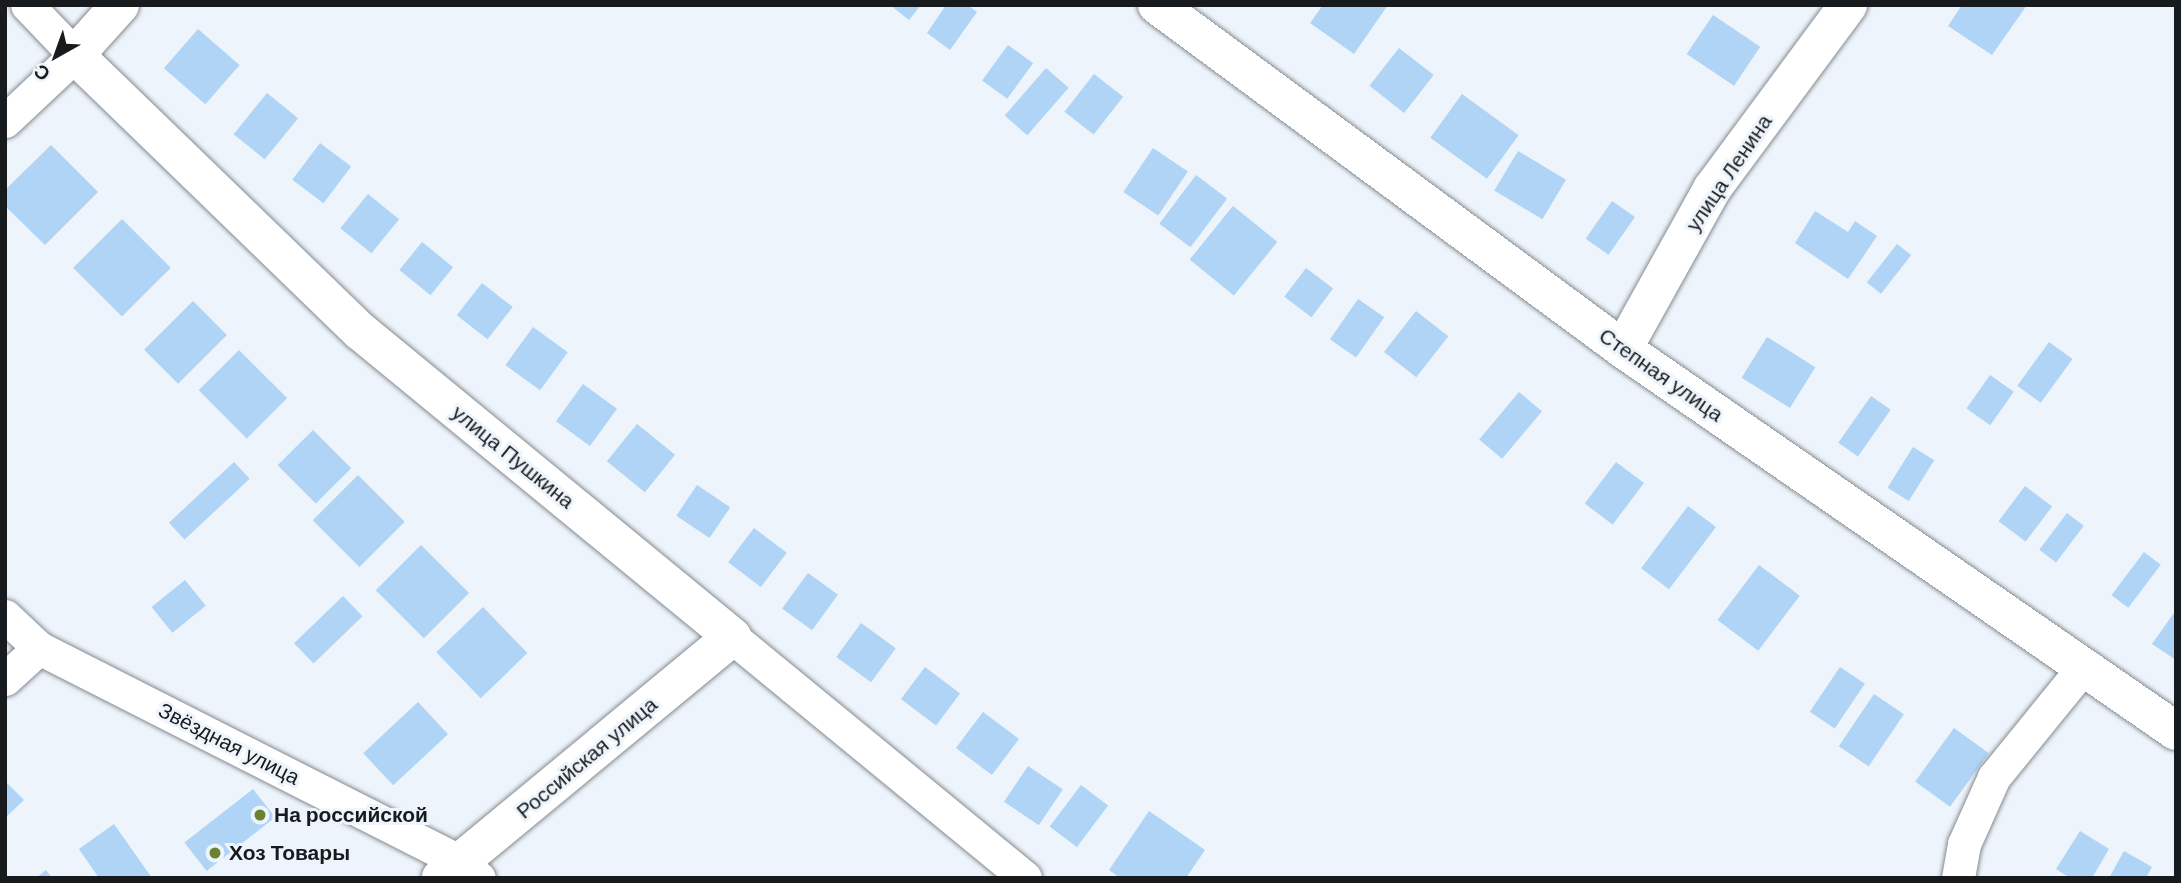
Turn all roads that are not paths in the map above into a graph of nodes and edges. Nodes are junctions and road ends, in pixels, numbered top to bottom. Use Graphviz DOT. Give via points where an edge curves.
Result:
graph roads {
  1 [pos="27,5"];
  2 [pos="120,5"];
  3 [pos="1157,5"];
  4 [pos="1848,5"];
  5 [pos="75,55"];
  6 [pos="5,121"];
  7 [pos="1623,349"];
  8 [pos="5,616"];
  9 [pos="732,637"];
  10 [pos="39,648"];
  11 [pos="2081,670"];
  12 [pos="5,679"];
  13 [pos="2176,731"];
  14 [pos="998,866"];
  15 [pos="460,872"];
  16 [pos="1025,878"];
  17 [pos="1958,878"];
  1 -- 5 [label="street, улица Пушкина"];
  2 -- 5 [label="street"];
  3 -- 7 [label="street, Степная улица"];
  4 -- 7 [label="street, улица Ленина" via="1712,189"];
  5 -- 6 [label="street"];
  5 -- 9 [label="street, улица Пушкина" via="360,331"];
  7 -- 11 [label="street, Степная улица"];
  8 -- 10 [label="street, Звёздная улица"];
  9 -- 14 [label="street, улица Пушкина"];
  9 -- 15 [label="street, Российская улица"];
  10 -- 12 [label="street"];
  10 -- 15 [label="street, Звёздная улица"];
  11 -- 13 [label="street, Степная улица"];
  11 -- 17 [label="street" via="1994,778 1964,845"];
  14 -- 16 [label="street, улица Пушкина"];
}
